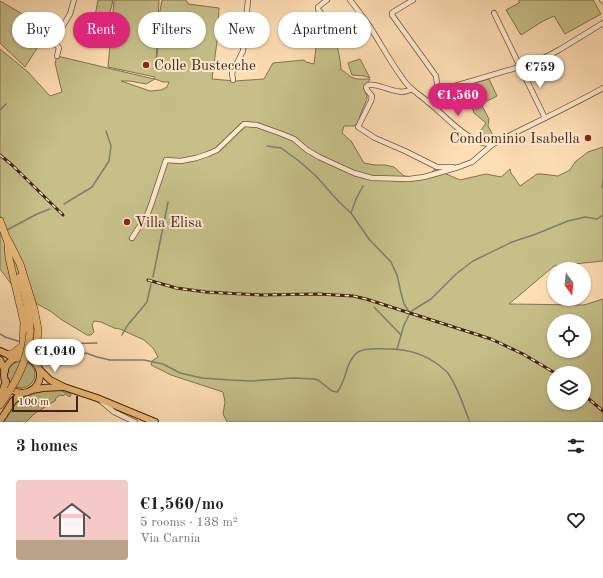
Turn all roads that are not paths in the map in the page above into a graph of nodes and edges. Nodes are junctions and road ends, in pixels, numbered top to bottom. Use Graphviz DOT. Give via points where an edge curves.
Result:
graph roads {
  1 [pos="74,0"];
  2 [pos="248,0"];
  3 [pos="327,0"];
  4 [pos="350,0"];
  5 [pos="413,0"];
  6 [pos="320,12"];
  7 [pos="494,14"];
  8 [pos="603,23"];
  9 [pos="57,56"];
  10 [pos="520,67"];
  11 [pos="233,80"];
  12 [pos="603,88"];
  13 [pos="411,89"];
  14 [pos="438,91"];
  15 [pos="428,102"];
  16 [pos="545,118"];
  17 [pos="494,144"];
  18 [pos="459,167"];
  19 [pos="0,220"];
  20 [pos="132,238"];
  21 [pos="8,240"];
  22 [pos="0,351"];
  23 [pos="14,357"];
  24 [pos="0,360"];
  25 [pos="38,367"];
  26 [pos="5,371"];
  27 [pos="6,381"];
  28 [pos="64,387"];
  29 [pos="30,391"];
  30 [pos="22,392"];
  31 [pos="0,398"];
  32 [pos="97,398"];
  33 [pos="0,406"];
  34 [pos="0,421"];
  35 [pos="135,422"];
  36 [pos="155,422"];
  1 -- 9 [label="street" via="55,43 59,48"];
  2 -- 11 [label="street" via="244,51 232,73"];
  3 -- 6 [label="street" via="318,7"];
  4 -- 13 [label="street"];
  5 -- 14 [label="street" via="392,15 436,76"];
  7 -- 10 [label="street"];
  8 -- 10 [label="street" via="536,62"];
  10 -- 14 [label="street"];
  10 -- 16 [label="street"];
  12 -- 16 [label="street"];
  13 -- 15 [label="street"];
  13 -- 18 [label="street" via="408,92 397,91 368,85 366,87 372,96 371,101 358,127 375,138 437,167"];
  14 -- 15 [label="street"];
  15 -- 17 [label="street" via="480,143"];
  16 -- 17 [label="street"];
  17 -- 18 [label="street" via="472,162"];
  18 -- 20 [label="street" via="410,179 372,178 318,157 294,139 257,125 244,124 217,150 181,161 166,160 150,209"];
  19 -- 21 [label="highway"];
  21 -- 23 [label="highway" via="9,258 24,322 22,345"];
  21 -- 25 [label="highway" via="20,264 32,302 38,329"];
  21 -- 33 [label="highway, bridge" via="29,316 30,332 19,375"];
  22 -- 23 [label="main road"];
  23 -- 25 [label="main road" via="28,358"];
  23 -- 26 [label="main road"];
  24 -- 26 [label="main road"];
  25 -- 28 [label="main road" via="44,376"];
  25 -- 29 [label="main road" via="39,382"];
  26 -- 27 [label="main road"];
  27 -- 30 [label="main road" via="12,389"];
  27 -- 31 [label="main road"];
  28 -- 29 [label="main road"];
  28 -- 32 [label="main road"];
  29 -- 30 [label="main road"];
  30 -- 34 [label="main road"];
  32 -- 35 [label="street" via="114,412"];
  32 -- 36 [label="main road"];
}
